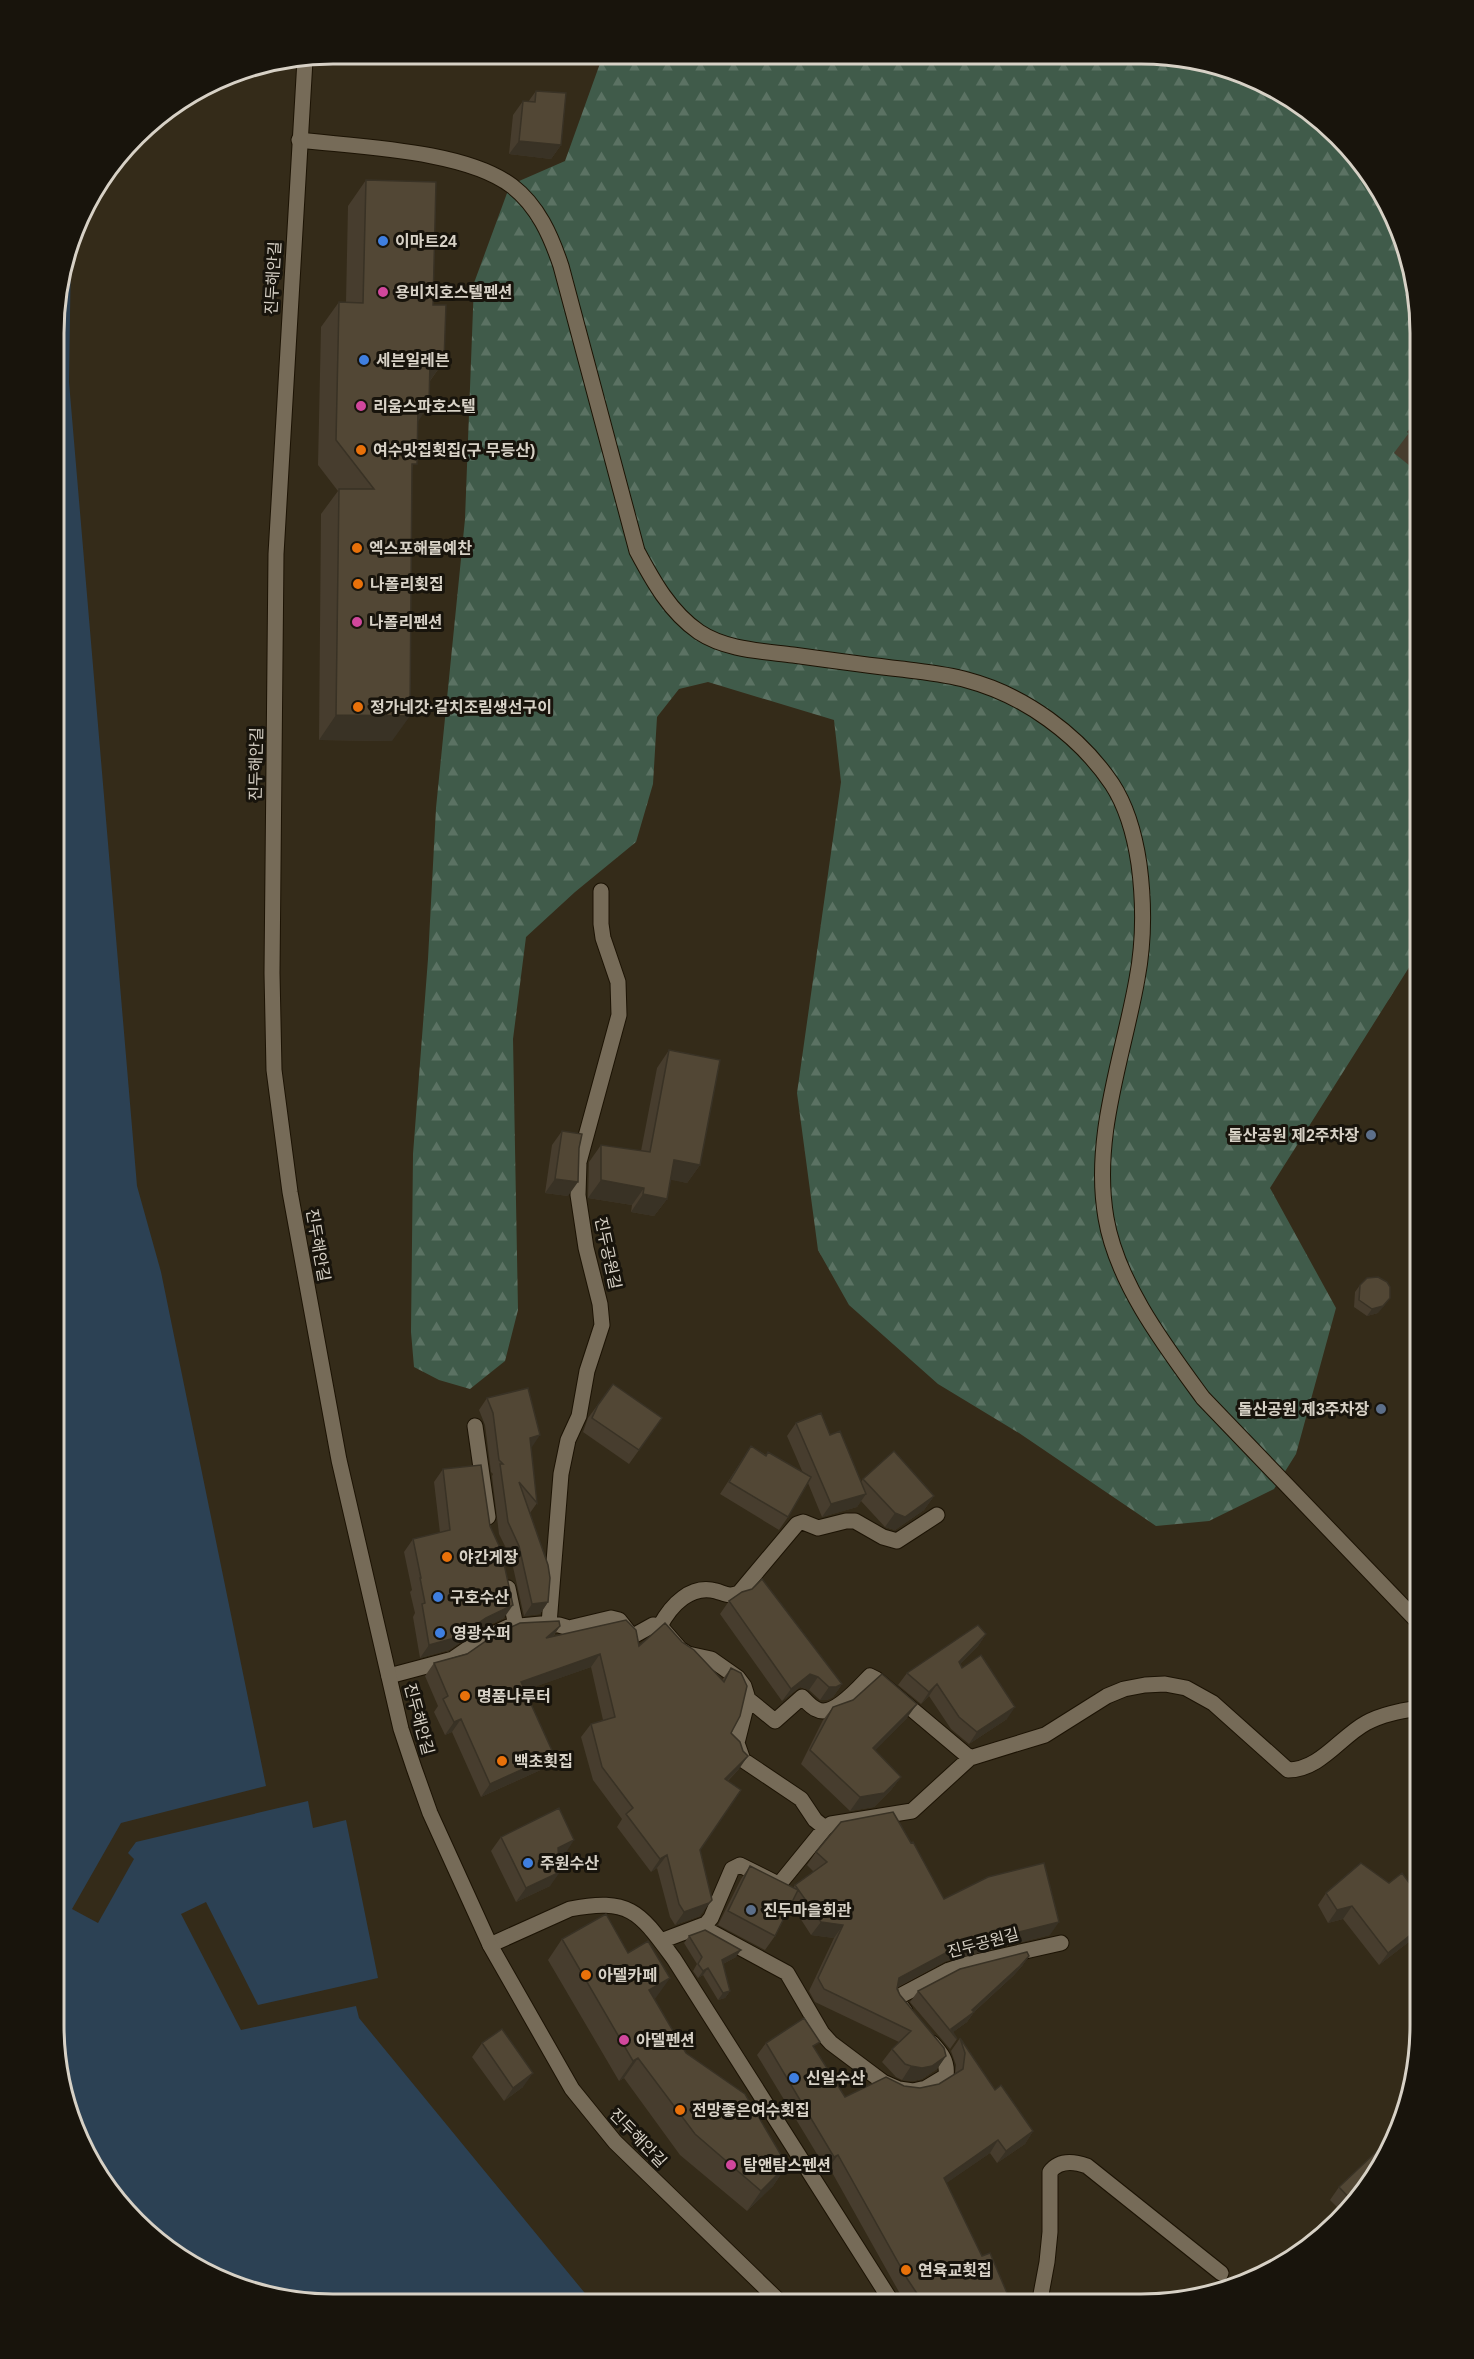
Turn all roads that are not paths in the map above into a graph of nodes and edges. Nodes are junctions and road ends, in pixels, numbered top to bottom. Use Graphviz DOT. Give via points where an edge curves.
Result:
graph roads {
  1 [pos="305,66"];
  2 [pos="299,140"];
  3 [pos="601,891"];
  4 [pos="475,1426"];
  5 [pos="937,1515"];
  6 [pos="490,1538"];
  7 [pos="505,1574"];
  8 [pos="1410,1614"];
  9 [pos="549,1624"];
  10 [pos="516,1626"];
  11 [pos="660,1626"];
  12 [pos="389,1676"];
  13 [pos="748,1699"];
  14 [pos="1410,1710"];
  15 [pos="970,1758"];
  16 [pos="825,1828"];
  17 [pos="702,1928"];
  18 [pos="661,1941"];
  19 [pos="1061,1943"];
  20 [pos="490,1945"];
  21 [pos="1221,2274"];
  22 [pos="772,2294"];
  23 [pos="886,2294"];
  24 [pos="1041,2294"];
  1 -- 2 [label="street, 진두해안길"];
  2 -- 8 [label="street" via="466,163 510,185 534,208 550,235 561,267 637,551 669,603 700,632 718,642 753,649 948,675 988,687 1043,715 1095,762 1126,812 1137,848 1142,887 1137,977 1103,1142 1106,1216 1113,1248 1146,1312 1203,1398"];
  2 -- 12 [label="street, 진두해안길" via="276,554 274,1070 290,1192 339,1460"];
  3 -- 9 [label="street, 진두공원길" via="603,938 618,982 619,1015 579,1162 578,1195 602,1324 561,1474"];
  4 -- 6 [label="street"];
  5 -- 11 [label="street" via="897,1541 855,1521 818,1528 803,1522 797,1524 739,1593 726,1596 715,1591 693,1591 673,1607"];
  7 -- 10 [label="street"];
  9 -- 10 [label="street"];
  9 -- 11 [label="street" via="576,1628 611,1618 635,1635 653,1625"];
  10 -- 12 [label="street" via="495,1631 453,1659"];
  11 -- 13 [label="street" via="687,1654 711,1659 738,1678"];
  12 -- 20 [label="street, 진두해안길" via="401,1729 426,1801"];
  13 -- 15 [label="street" via="775,1722 802,1697 816,1710 841,1705 870,1677"];
  13 -- 16 [label="street" via="737,1743 743,1760 801,1799"];
  14 -- 15 [label="street" via="1364,1724 1314,1763 1288,1770 1212,1702 1186,1688 1145,1685 1107,1696 1045,1735"];
  15 -- 16 [label="street" via="912,1811 838,1822"];
  16 -- 17 [label="street" via="782,1882 776,1883 740,1865 732,1869 711,1918"];
  17 -- 18 [label="street"];
  17 -- 19 [label="street, 진두공원길" via="787,1973 831,2043 883,2082 913,2091 946,2076 947,2068 944,2056 898,2002 898,1997 967,1964"];
  18 -- 20 [label="street" via="648,1923 634,1913 602,1904 570,1909"];
  18 -- 23 [label="street"];
  20 -- 22 [label="street, 진두해안길" via="572,2089 594,2118"];
  21 -- 24 [label="street" via="1087,2166 1069,2162 1050,2172 1050,2232"];
}
